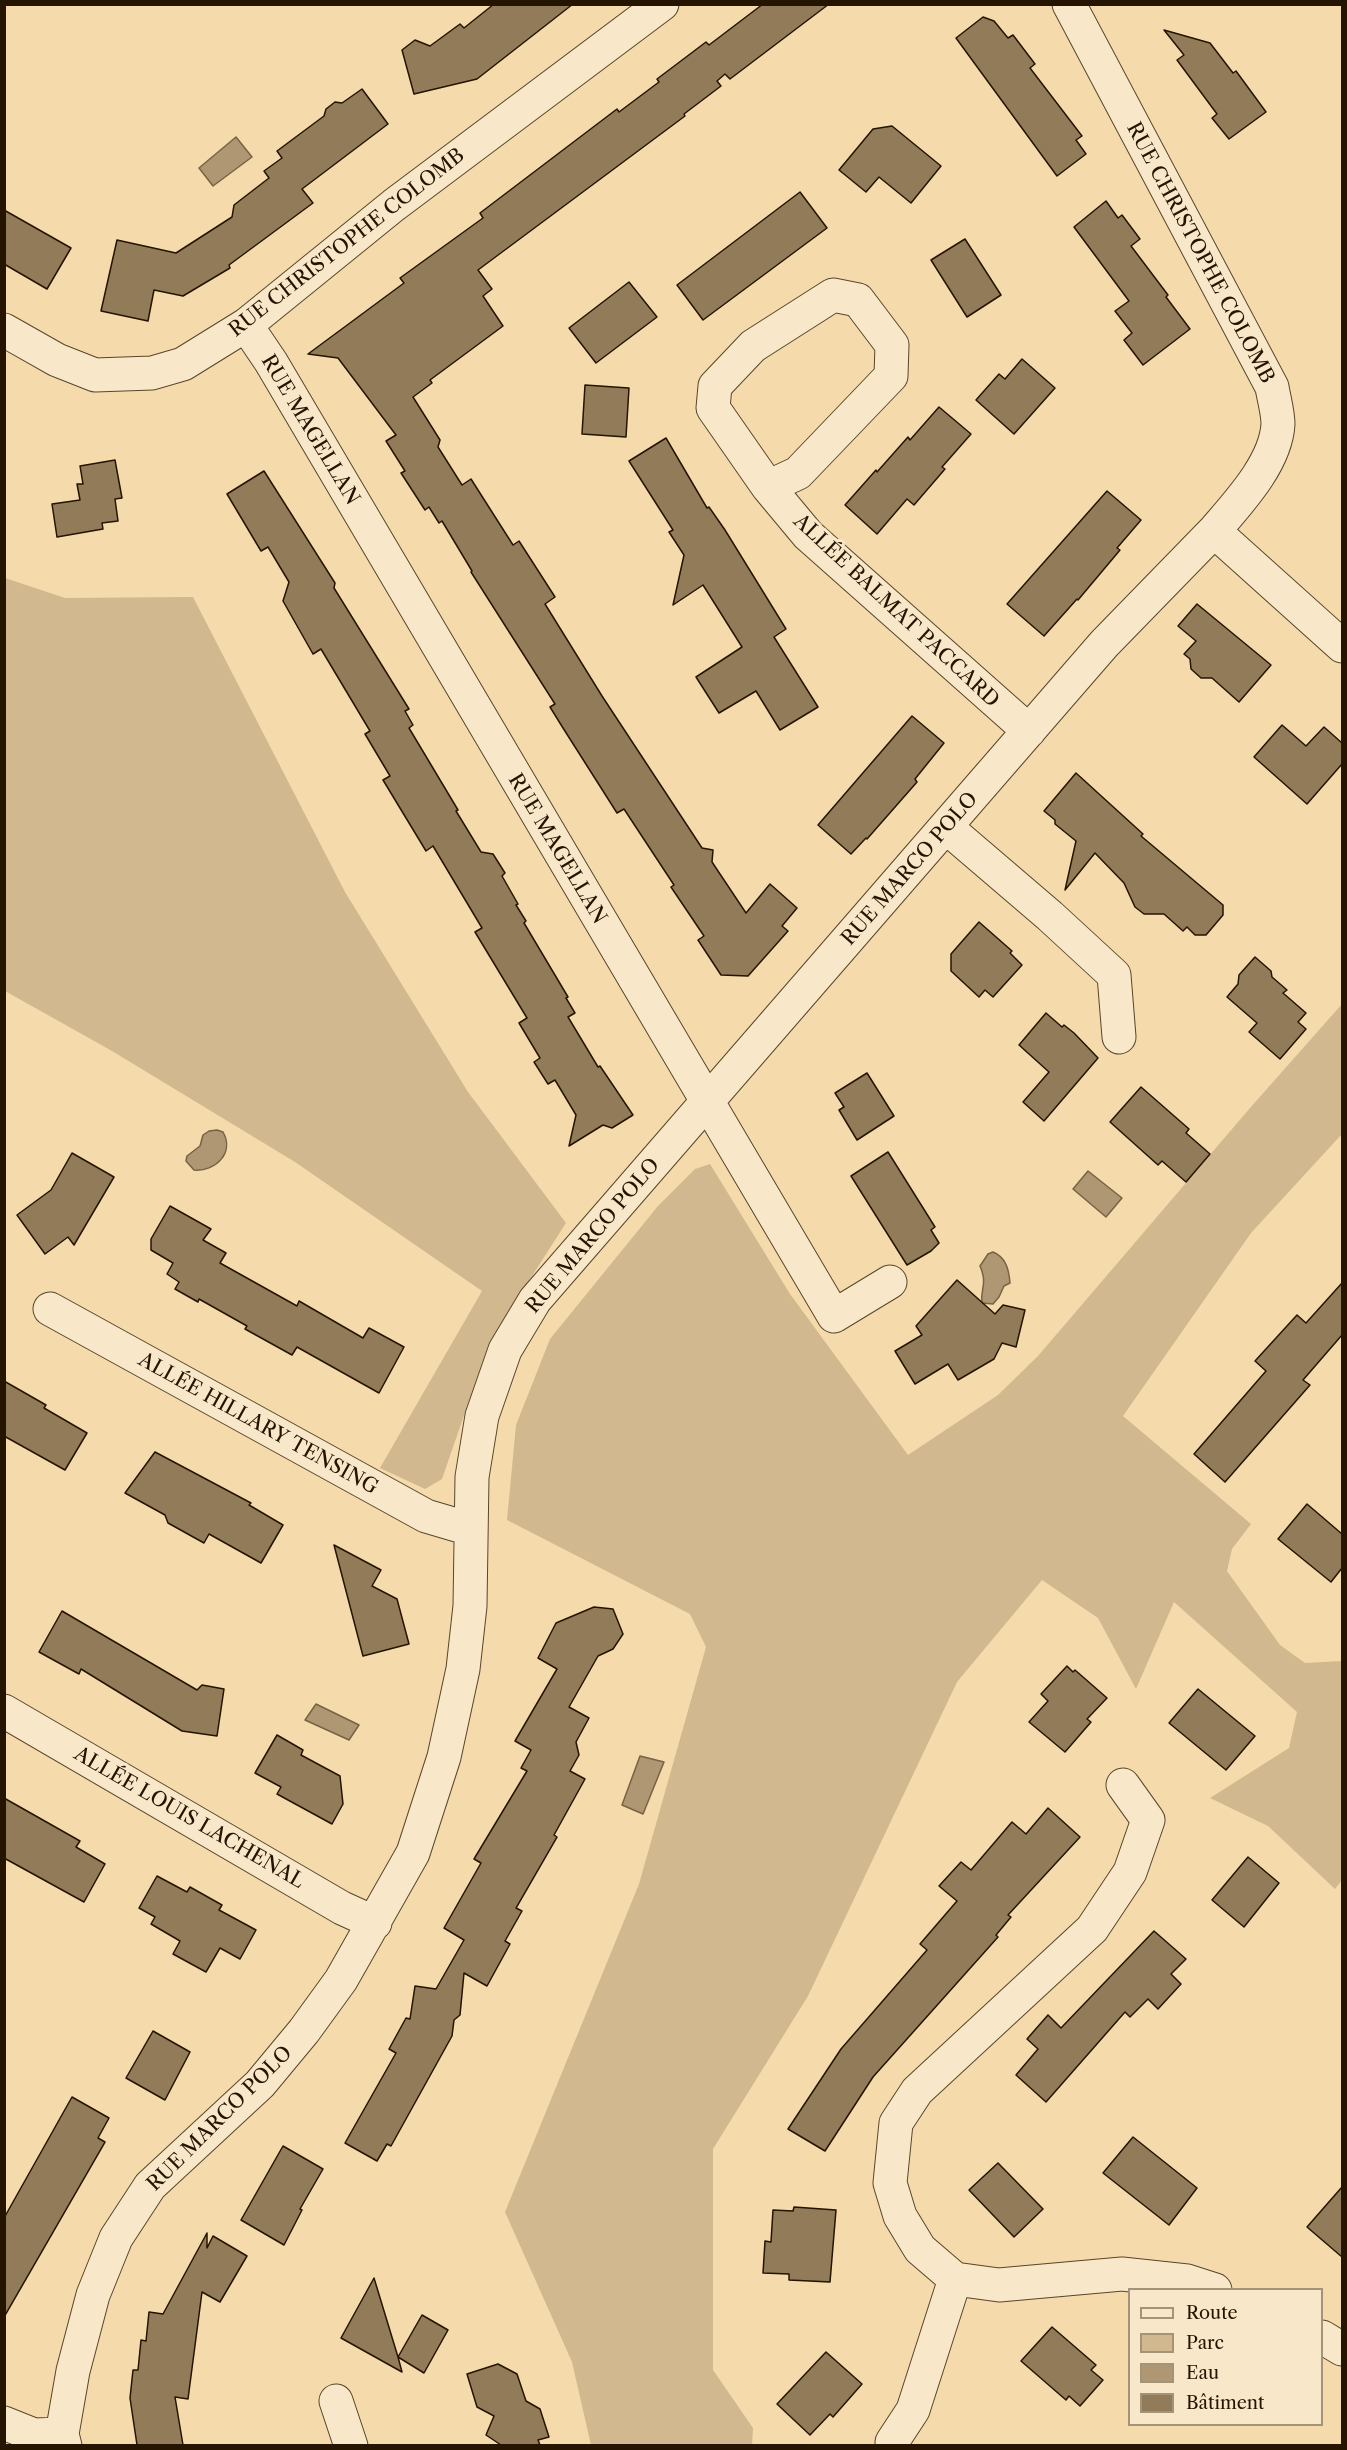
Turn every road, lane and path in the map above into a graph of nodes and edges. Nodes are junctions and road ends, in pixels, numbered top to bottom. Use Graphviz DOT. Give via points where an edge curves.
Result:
graph roads {
  1 [pos="662,4"];
  2 [pos="1069,4"];
  3 [pos="246,326"];
  4 [pos="4,330"];
  5 [pos="768,488"];
  6 [pos="1214,531"];
  7 [pos="1342,646"];
  8 [pos="1029,731"];
  9 [pos="946,827"];
  10 [pos="1119,1037"];
  11 [pos="707,1102"];
  12 [pos="890,1282"];
  13 [pos="50,1309"];
  14 [pos="470,1529"];
  15 [pos="4,1711"];
  16 [pos="1123,1785"];
  17 [pos="375,1923"];
  18 [pos="955,2278"];
  19 [pos="1212,2288"];
  20 [pos="1323,2338"];
  21 [pos="1342,2349"];
  22 [pos="336,2401"];
  23 [pos="4,2423"];
  24 [pos="63,2440"];
  25 [pos="351,2445"];
  26 [pos="893,2445"];
  1 -- 3 [label="street, RUE CHRISTOPHE COLOMB" via="394,205"];
  2 -- 6 [label="street, RUE CHRISTOPHE COLOMB" via="1272,387 1278,424 1268,461"];
  3 -- 4 [label="street, RUE CHRISTOPHE COLOMB" via="183,364 152,373 95,375 57,360"];
  3 -- 11 [label="street, RUE MAGELLAN" via="277,372"];
  5 -- 5 [label="street, ALLÉE BALMAT PACCARD" via="713,408 715,386 753,346 833,296 858,300 892,345 891,376 798,473"];
  5 -- 8 [label="street, ALLÉE BALMAT PACCARD" via="808,535"];
  6 -- 7 [label="street"];
  6 -- 8 [label="street, RUE MARCO POLO" via="1104,644"];
  8 -- 9 [label="street, RUE MARCO POLO"];
  9 -- 10 [label="street" via="1113,975"];
  9 -- 11 [label="street, RUE MARCO POLO"];
  11 -- 12 [label="street, RUE MAGELLAN" via="834,1316"];
  11 -- 14 [label="street, RUE MARCO POLO" via="535,1300 505,1350 482,1416 472,1477"];
  13 -- 14 [label="street, ALLÉE HILLARY TENSING" via="426,1516"];
  14 -- 17 [label="street, RUE MARCO POLO" via="470,1606 463,1669 444,1757 413,1853"];
  15 -- 17 [label="street, ALLÉE LOUIS LACHENAL" via="342,1908"];
  16 -- 18 [label="street" via="1148,1820 1130,1872 1092,1929 917,2091 896,2124 890,2183 900,2216 920,2249"];
  17 -- 24 [label="street, RUE MARCO POLO" via="304,2031 260,2084 150,2186 116,2238 93,2295 73,2371"];
  18 -- 19 [label="street" via="999,2286 1122,2274 1188,2281"];
  18 -- 26 [label="street" via="913,2410"];
  20 -- 21 [label="street"];
  22 -- 25 [label="street"];
  23 -- 24 [label="street" via="34,2435"];
}
